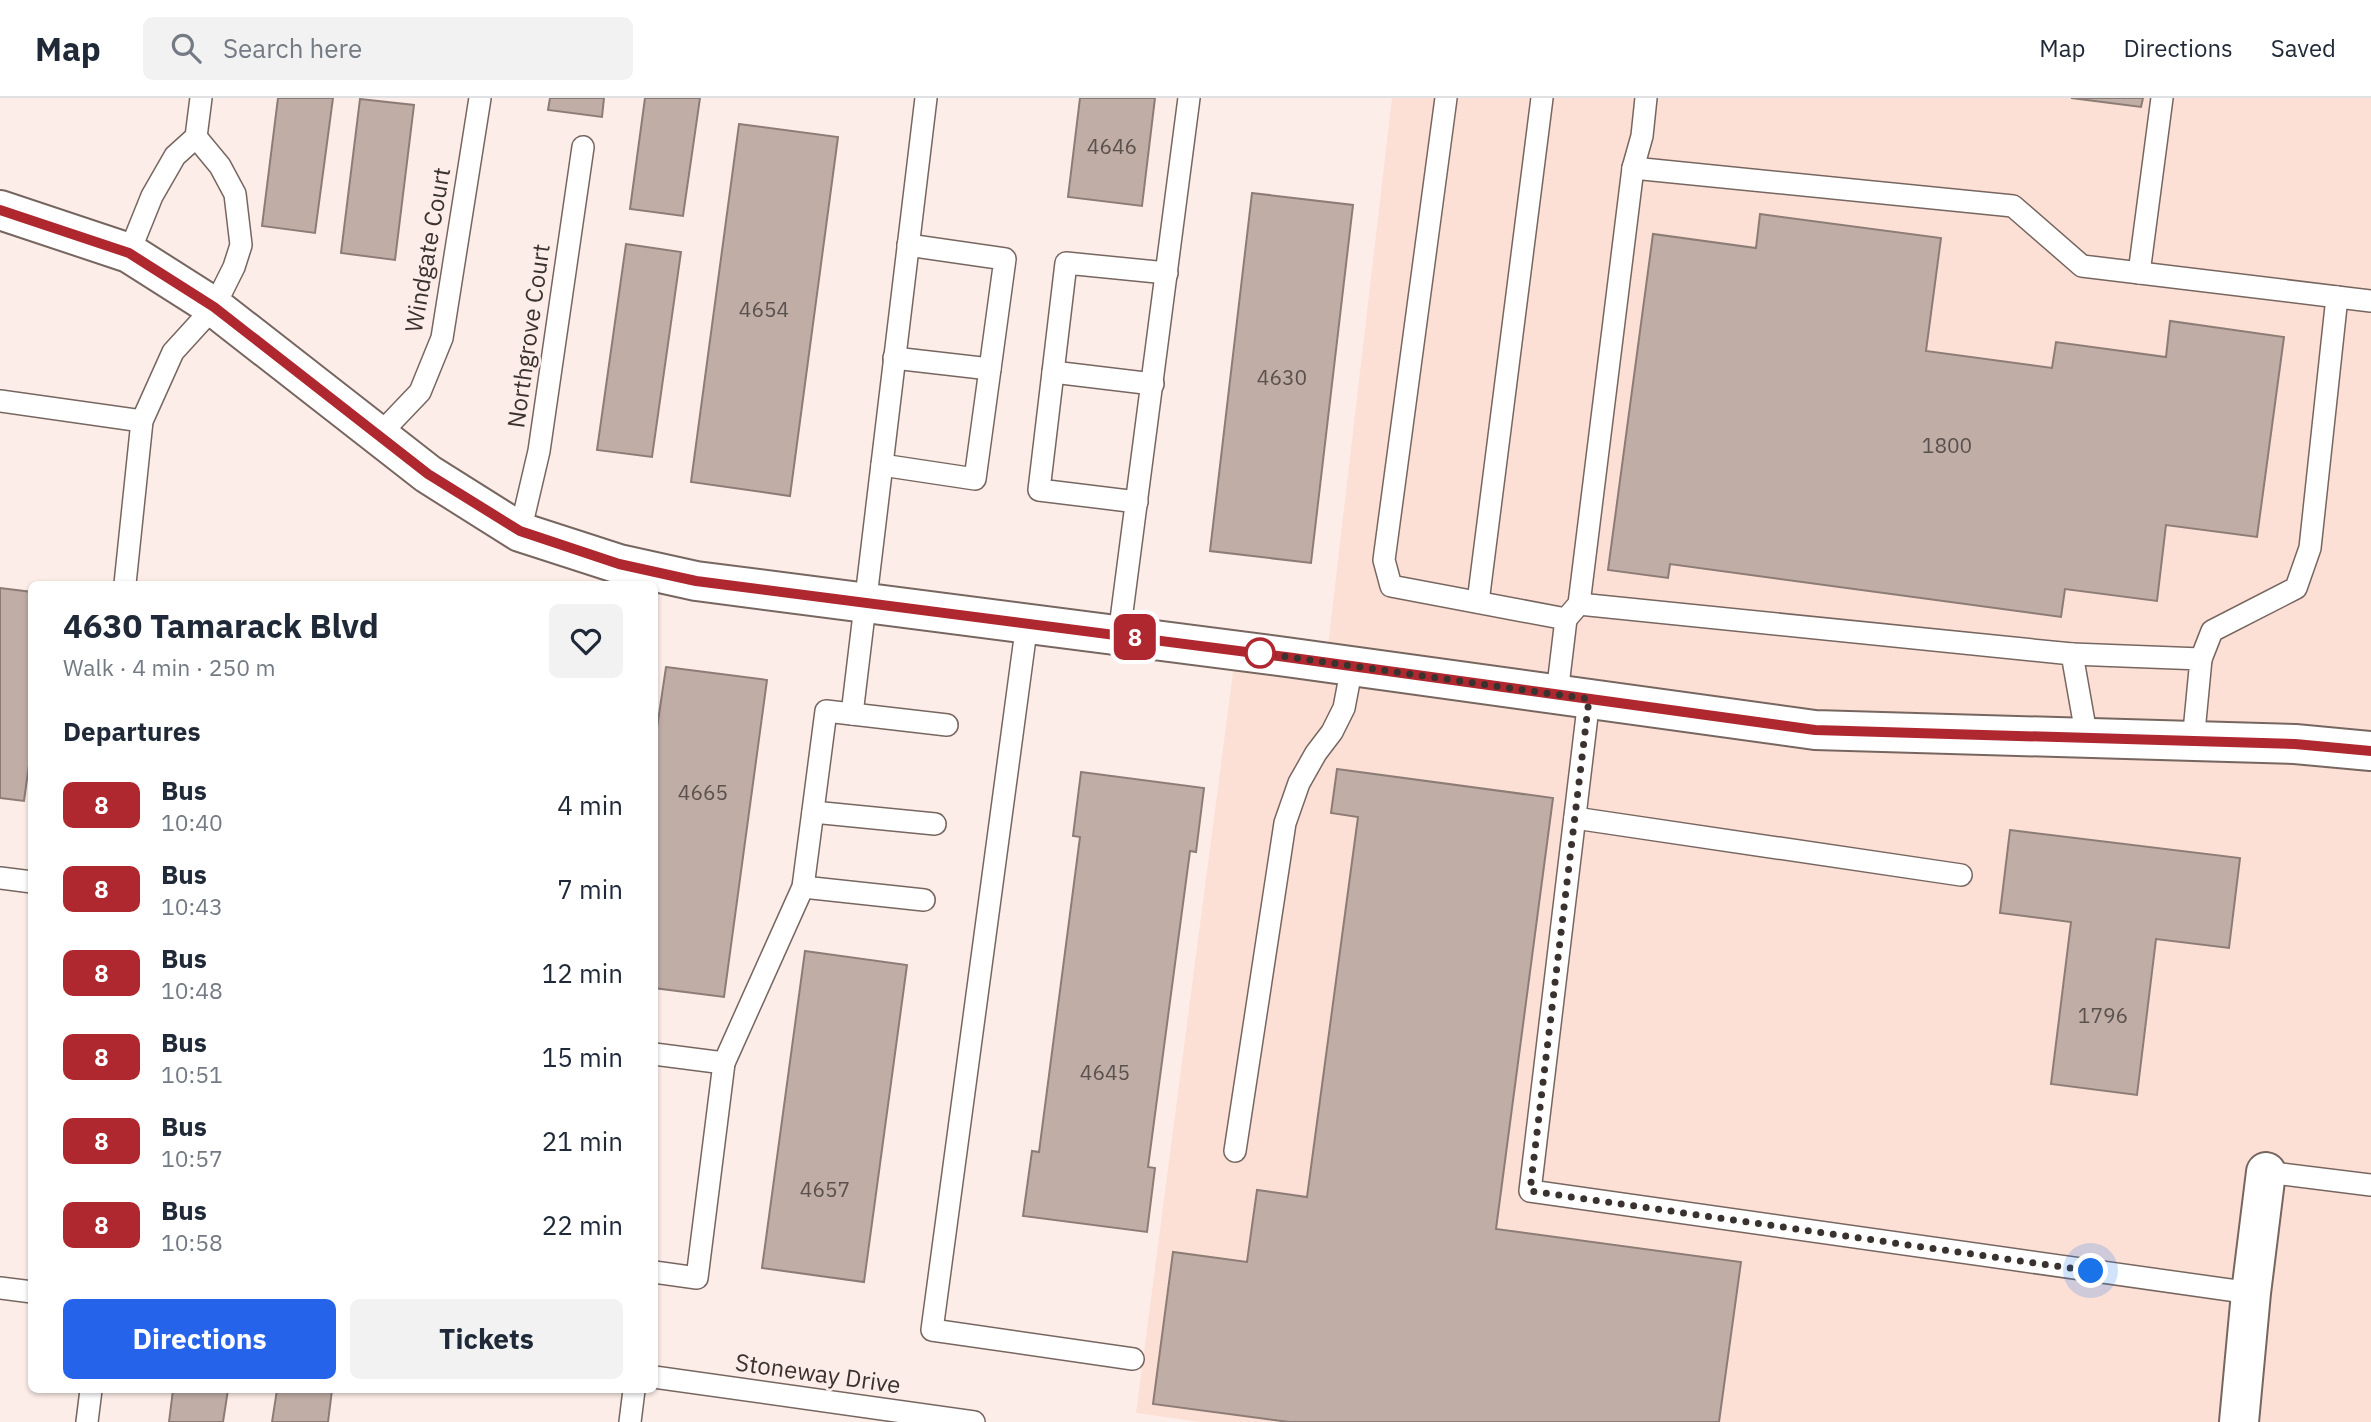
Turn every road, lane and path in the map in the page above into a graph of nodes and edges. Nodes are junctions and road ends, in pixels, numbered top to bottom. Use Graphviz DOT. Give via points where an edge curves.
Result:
graph roads {
  1 [pos="201,98"];
  2 [pos="480,98"];
  3 [pos="926,98"];
  4 [pos="1189,98"];
  5 [pos="1446,98"];
  6 [pos="1542,98"];
  7 [pos="1646,98"];
  8 [pos="2162,98"];
  9 [pos="196,137"];
  10 [pos="583,147"];
  11 [pos="1633,168"];
  12 [pos="0,210"];
  13 [pos="908,245"];
  14 [pos="129,253"];
  15 [pos="2139,272"];
  16 [pos="1167,273"];
  17 [pos="2337,297"];
  18 [pos="2371,301"];
  19 [pos="214,307"];
  20 [pos="894,358"];
  21 [pos="990,369"];
  22 [pos="1053,372"];
  23 [pos="1153,384"];
  24 [pos="0,401"];
  25 [pos="142,421"];
  26 [pos="379,435"];
  27 [pos="882,465"];
  28 [pos="1137,502"];
  29 [pos="520,531"];
  30 [pos="616,574"];
  31 [pos="125,581"];
  32 [pos="865,601"];
  33 [pos="1478,602"];
  34 [pos="1572,611"];
  35 [pos="1027,623"];
  36 [pos="1119,635"];
  37 [pos="2072,654"];
  38 [pos="2201,659"];
  39 [pos="1352,666"];
  40 [pos="1573,696"];
  41 [pos="852,714"];
  42 [pos="947,725"];
  43 [pos="2087,739"];
  44 [pos="2193,742"];
  45 [pos="2371,751"];
  46 [pos="813,812"];
  47 [pos="1575,818"];
  48 [pos="935,824"];
  49 [pos="1961,875"];
  50 [pos="0,878"];
  51 [pos="28,882"];
  52 [pos="803,887"];
  53 [pos="925,900"];
  54 [pos="658,1055"];
  55 [pos="724,1063"];
  56 [pos="1235,1151"];
  57 [pos="2266,1172"];
  58 [pos="2371,1185"];
  59 [pos="658,1273"];
  60 [pos="0,1288"];
  61 [pos="28,1292"];
  62 [pos="2251,1293"];
  63 [pos="1133,1359"];
  64 [pos="658,1378"];
  65 [pos="91,1393"];
  66 [pos="634,1393"];
  67 [pos="87,1422"];
  68 [pos="630,1422"];
  69 [pos="974,1422"];
  70 [pos="2239,1422"];
  1 -- 9 [label="lane"];
  2 -- 26 [label="lane, Windgate Court" via="442,338 419,392"];
  3 -- 13 [label="lane"];
  4 -- 16 [label="lane"];
  5 -- 33 [label="lane" via="1384,560 1391,586"];
  6 -- 33 [label="lane"];
  7 -- 11 [label="lane" via="1643,136"];
  8 -- 15 [label="lane"];
  9 -- 14 [label="lane" via="175,156 152,195"];
  9 -- 19 [label="lane" via="235,194 240,223 241,245"];
  10 -- 29 [label="lane, Northgrove Court" via="540,451"];
  11 -- 15 [label="lane" via="2013,206 2082,266"];
  11 -- 34 [label="lane"];
  12 -- 14 [label="street"];
  13 -- 20 [label="lane"];
  13 -- 21 [label="lane" via="1005,259"];
  14 -- 19 [label="street"];
  15 -- 17 [label="lane"];
  16 -- 22 [label="lane" via="1066,263"];
  16 -- 23 [label="lane"];
  17 -- 18 [label="lane"];
  17 -- 38 [label="lane" via="2310,548 2296,588 2212,631"];
  19 -- 25 [label="lane" via="173,352"];
  19 -- 26 [label="street"];
  20 -- 21 [label="lane"];
  20 -- 27 [label="lane"];
  21 -- 27 [label="lane" via="975,479"];
  22 -- 23 [label="lane"];
  22 -- 28 [label="lane" via="1039,490"];
  23 -- 28 [label="lane"];
  24 -- 25 [label="lane"];
  25 -- 31 [label="lane"];
  26 -- 29 [label="street" via="428,474"];
  27 -- 32 [label="lane"];
  28 -- 36 [label="lane"];
  29 -- 30 [label="street"];
  30 -- 32 [label="street"];
  32 -- 35 [label="street"];
  32 -- 41 [label="lane"];
  33 -- 34 [label="lane"];
  34 -- 37 [label="lane"];
  34 -- 40 [label="lane"];
  35 -- 36 [label="street"];
  35 -- 63 [label="lane" via="932,1330"];
  36 -- 39 [label="street"];
  37 -- 38 [label="lane"];
  37 -- 43 [label="lane"];
  38 -- 44 [label="lane"];
  39 -- 40 [label="street"];
  39 -- 56 [label="lane" via="1344,708 1299,783 1285,823"];
  40 -- 43 [label="street" via="1815,730"];
  40 -- 47 [label="lane"];
  41 -- 42 [label="lane"];
  41 -- 46 [label="lane" via="826,711"];
  43 -- 44 [label="street"];
  44 -- 45 [label="street"];
  46 -- 48 [label="lane"];
  46 -- 52 [label="lane"];
  47 -- 49 [label="lane"];
  47 -- 62 [label="lane" via="1530,1191"];
  50 -- 51 [label="lane"];
  52 -- 53 [label="lane"];
  52 -- 55 [label="lane"];
  54 -- 55 [label="lane"];
  55 -- 59 [label="lane" via="697,1278"];
  57 -- 58 [label="lane"];
  57 -- 62 [label="street"];
  60 -- 61 [label="lane"];
  62 -- 70 [label="street"];
  64 -- 69 [label="lane, Stoneway Drive"];
  65 -- 67 [label="lane"];
  66 -- 68 [label="lane"];
}
